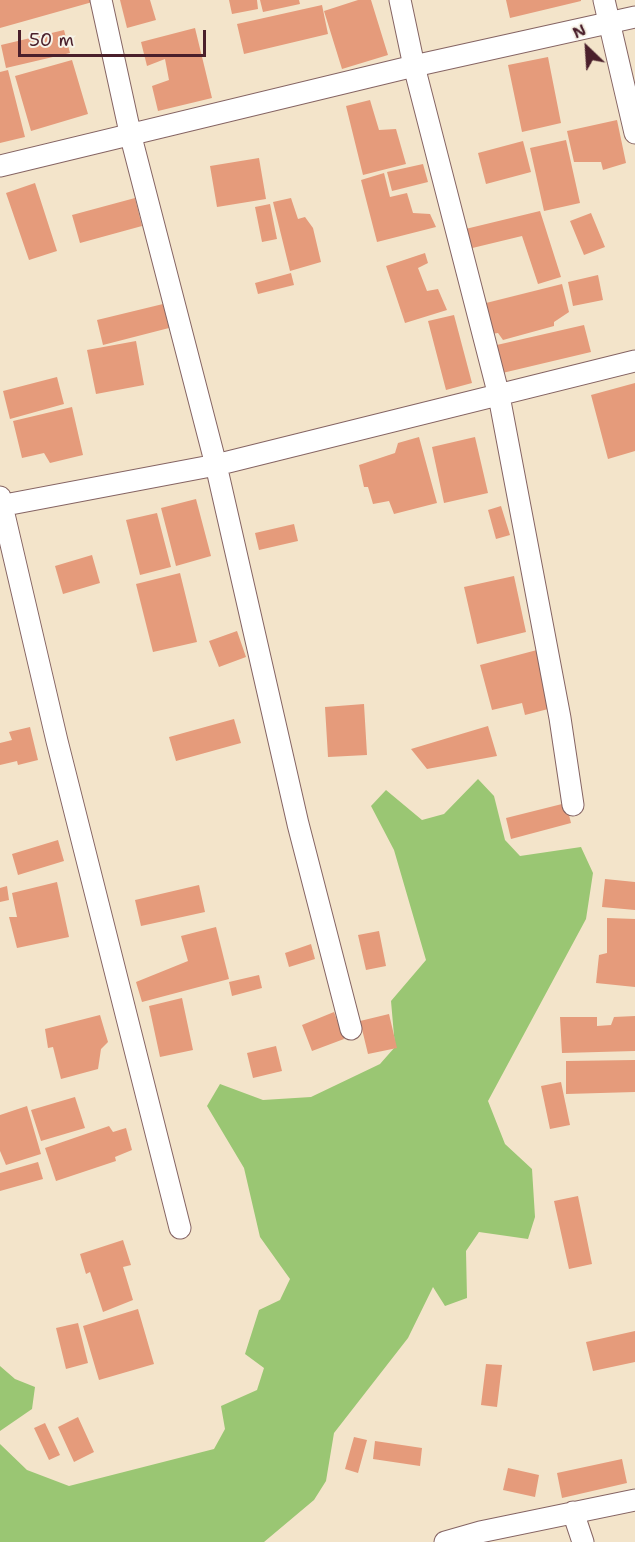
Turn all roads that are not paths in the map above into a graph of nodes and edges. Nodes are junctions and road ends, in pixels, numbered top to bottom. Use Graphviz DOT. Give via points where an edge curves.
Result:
graph roads {
  1 [pos="101,0"];
  2 [pos="400,0"];
  3 [pos="604,0"];
  4 [pos="635,16"];
  5 [pos="609,22"];
  6 [pos="414,66"];
  7 [pos="635,133"];
  8 [pos="131,137"];
  9 [pos="0,166"];
  10 [pos="635,361"];
  11 [pos="499,396"];
  12 [pos="216,465"];
  13 [pos="1,503"];
  14 [pos="573,805"];
  15 [pos="351,1029"];
  16 [pos="180,1228"];
  17 [pos="635,1500"];
  18 [pos="573,1512"];
  19 [pos="446,1542"];
  20 [pos="583,1542"];
  1 -- 8 [label="street"];
  2 -- 6 [label="street"];
  3 -- 5 [label="street"];
  4 -- 5 [label="street"];
  5 -- 6 [label="street"];
  5 -- 7 [label="street"];
  6 -- 8 [label="street"];
  6 -- 11 [label="street"];
  8 -- 9 [label="street"];
  8 -- 12 [label="street"];
  10 -- 11 [label="street"];
  11 -- 12 [label="street"];
  11 -- 14 [label="street"];
  12 -- 13 [label="street"];
  12 -- 15 [label="street" via="298,824"];
  13 -- 16 [label="street"];
  17 -- 18 [label="street"];
  18 -- 19 [label="street"];
  18 -- 20 [label="street"];
}
